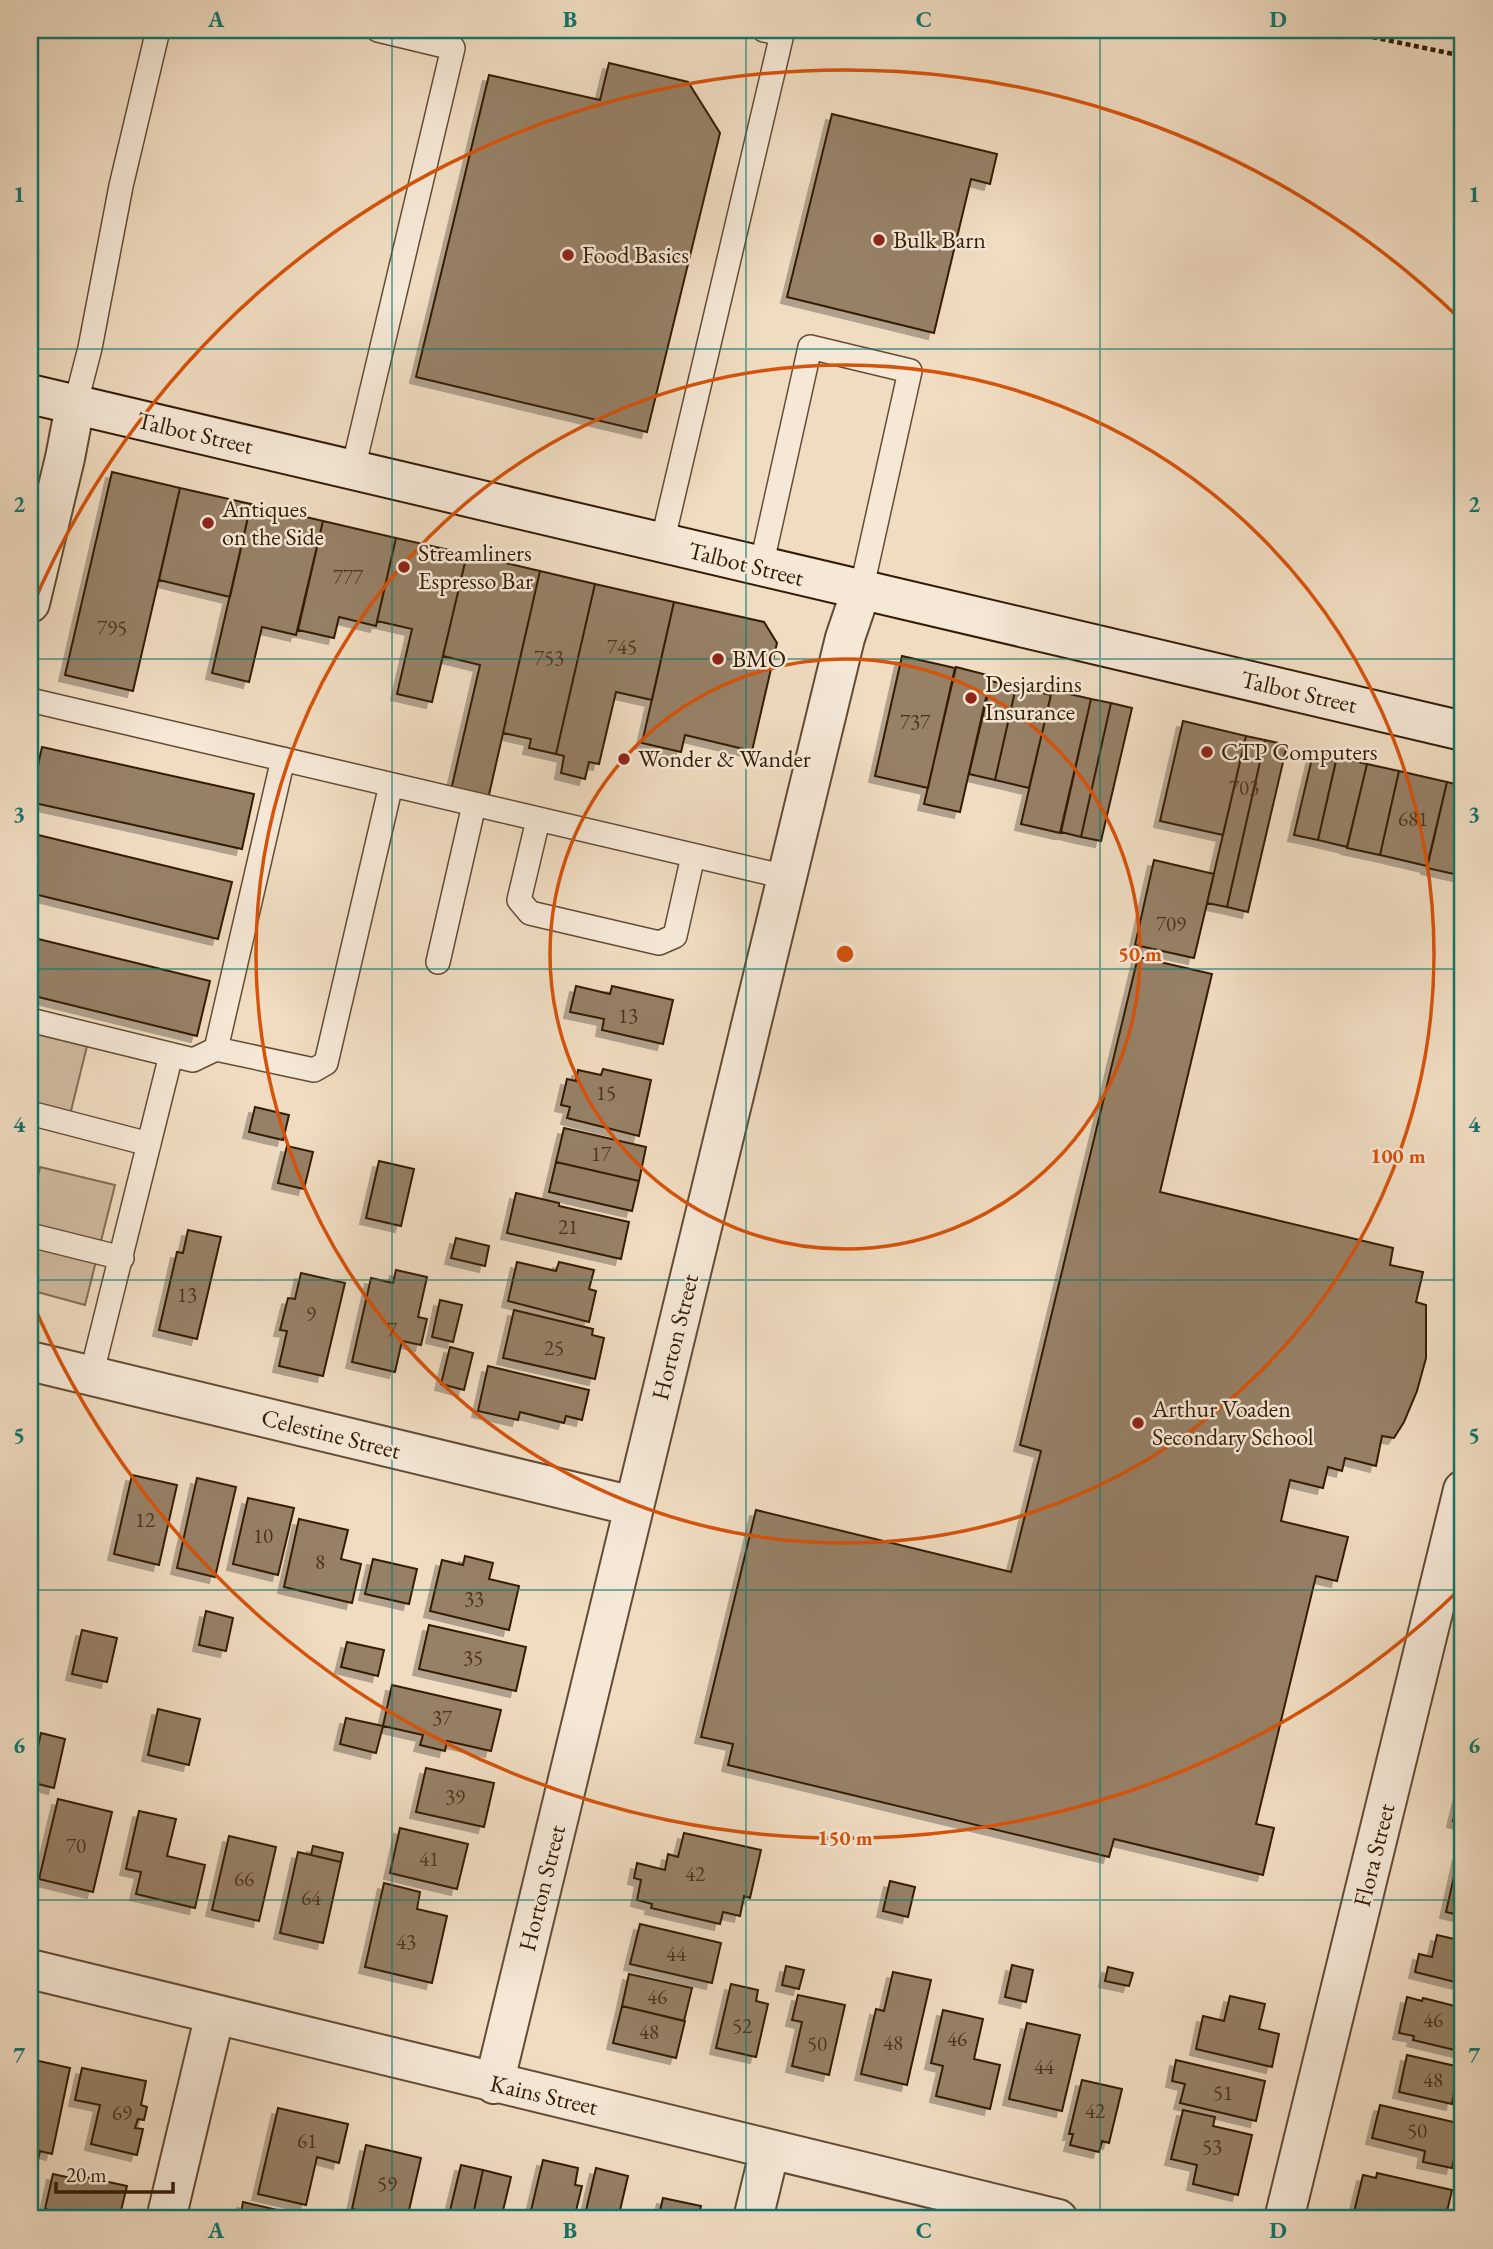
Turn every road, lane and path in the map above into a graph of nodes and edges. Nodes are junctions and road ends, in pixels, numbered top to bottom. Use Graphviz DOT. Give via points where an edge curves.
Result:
graph roads {
  1 [pos="158,30"];
  2 [pos="378,30"];
  3 [pos="764,30"];
  4 [pos="1339,30"];
  5 [pos="1463,56"];
  6 [pos="30,394"];
  7 [pos="75,406"];
  8 [pos="353,469"];
  9 [pos="662,543"];
  10 [pos="761,568"];
  11 [pos="861,591"];
  12 [pos="30,603"];
  13 [pos="30,700"];
  14 [pos="1463,731"];
  15 [pos="283,759"];
  16 [pos="391,785"];
  17 [pos="474,805"];
  18 [pos="538,820"];
  19 [pos="693,856"];
  20 [pos="786,877"];
  21 [pos="438,962"];
  22 [pos="30,1020"];
  23 [pos="216,1049"];
  24 [pos="171,1055"];
  25 [pos="30,1113"];
  26 [pos="149,1144"];
  27 [pos="30,1235"];
  28 [pos="121,1258"];
  29 [pos="30,1361"];
  30 [pos="91,1376"];
  31 [pos="1463,1490"];
  32 [pos="633,1506"];
  33 [pos="30,1969"];
  34 [pos="215,2014"];
  35 [pos="495,2084"];
  36 [pos="770,2149"];
  37 [pos="166,2219"];
  38 [pos="752,2219"];
  39 [pos="1058,2219"];
  40 [pos="1284,2219"];
  1 -- 7 [label="lane"];
  2 -- 8 [label="lane" via="453,48"];
  3 -- 9 [label="lane" via="782,34"];
  4 -- 5 [label="path"];
  6 -- 7 [label="street, Talbot Street"];
  7 -- 8 [label="street, Talbot Street"];
  7 -- 12 [label="street"];
  8 -- 9 [label="street, Talbot Street"];
  9 -- 10 [label="street, Talbot Street"];
  10 -- 11 [label="street, Talbot Street"];
  10 -- 11 [label="lane" via="810,347 910,371"];
  11 -- 14 [label="street, Talbot Street"];
  11 -- 20 [label="street, Horton Street" via="845,638"];
  13 -- 15 [label="lane"];
  15 -- 16 [label="lane"];
  15 -- 23 [label="lane"];
  16 -- 17 [label="lane"];
  16 -- 23 [label="lane" via="326,1063 314,1070"];
  17 -- 18 [label="lane"];
  17 -- 21 [label="lane"];
  18 -- 19 [label="lane"];
  18 -- 19 [label="lane" via="519,900 530,913 659,943 675,936"];
  19 -- 20 [label="lane"];
  20 -- 32 [label="street, Horton Street"];
  22 -- 24 [label="lane"];
  23 -- 24 [label="lane" via="193,1060"];
  24 -- 26 [label="lane"];
  25 -- 26 [label="lane"];
  26 -- 28 [label="lane"];
  27 -- 28 [label="lane"];
  28 -- 30 [label="lane"];
  29 -- 30 [label="street, Celestine Street"];
  30 -- 32 [label="street, Celestine Street"];
  31 -- 40 [label="street, Flora Street"];
  32 -- 35 [label="street, Horton Street"];
  33 -- 34 [label="street, Kains Street"];
  34 -- 35 [label="street, Kains Street"];
  34 -- 37 [label="street"];
  35 -- 36 [label="street, Kains Street"];
  36 -- 38 [label="street"];
  36 -- 39 [label="street, Kains Street"];
}
